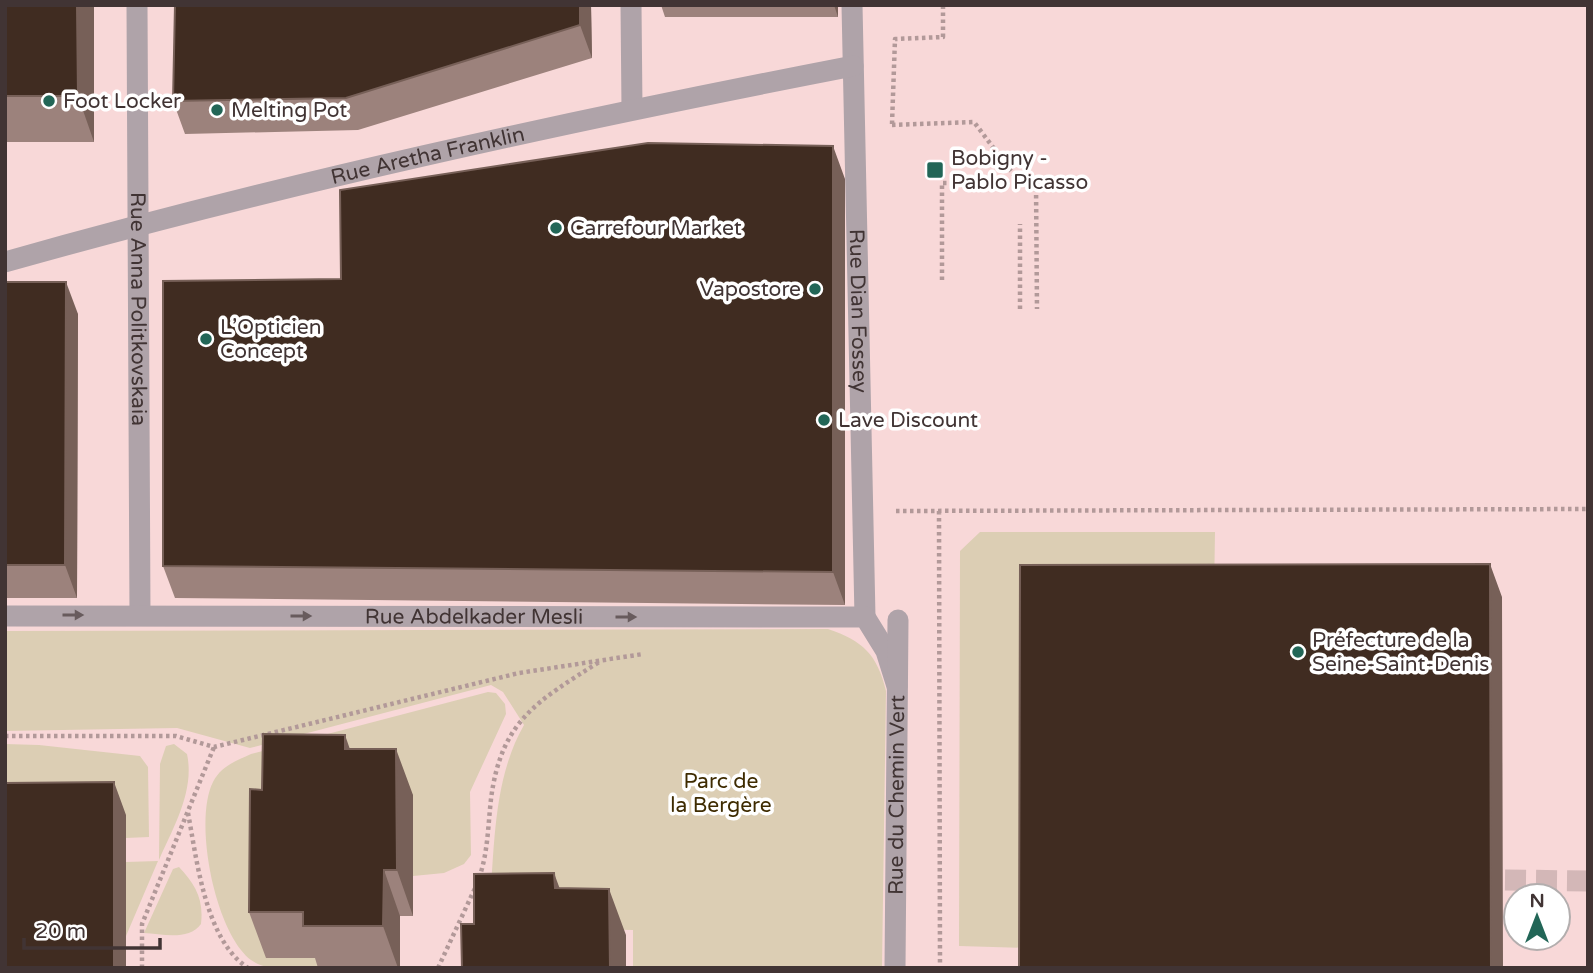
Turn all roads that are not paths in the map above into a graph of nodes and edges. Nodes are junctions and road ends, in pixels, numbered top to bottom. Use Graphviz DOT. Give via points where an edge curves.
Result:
graph roads {
  1 [pos="137,5"];
  2 [pos="631,5"];
  3 [pos="852,5"];
  4 [pos="853,66"];
  5 [pos="632,109"];
  6 [pos="138,224"];
  7 [pos="5,262"];
  8 [pos="140,615"];
  9 [pos="5,616"];
  10 [pos="865,617"];
  11 [pos="898,620"];
  12 [pos="897,686"];
  13 [pos="895,968"];
  1 -- 6 [label="street, Rue Anna Politkovskaia"];
  2 -- 5 [label="street"];
  3 -- 4 [label="street, Rue Dian Fossey"];
  4 -- 5 [label="street, Rue Aretha Franklin"];
  4 -- 10 [label="street, Rue Dian Fossey"];
  5 -- 6 [label="street, Rue Aretha Franklin"];
  6 -- 7 [label="street, Rue Aretha Franklin"];
  6 -- 8 [label="street, Rue Anna Politkovskaia"];
  9 -- 8 [label="street, Rue Abdelkader Mesli, one-way"];
  8 -- 10 [label="street, Rue Abdelkader Mesli, one-way"];
  10 -- 12 [label="street" via="886,651"];
  11 -- 12 [label="street, Rue du Chemin Vert"];
  12 -- 13 [label="street, Rue du Chemin Vert"];
}
